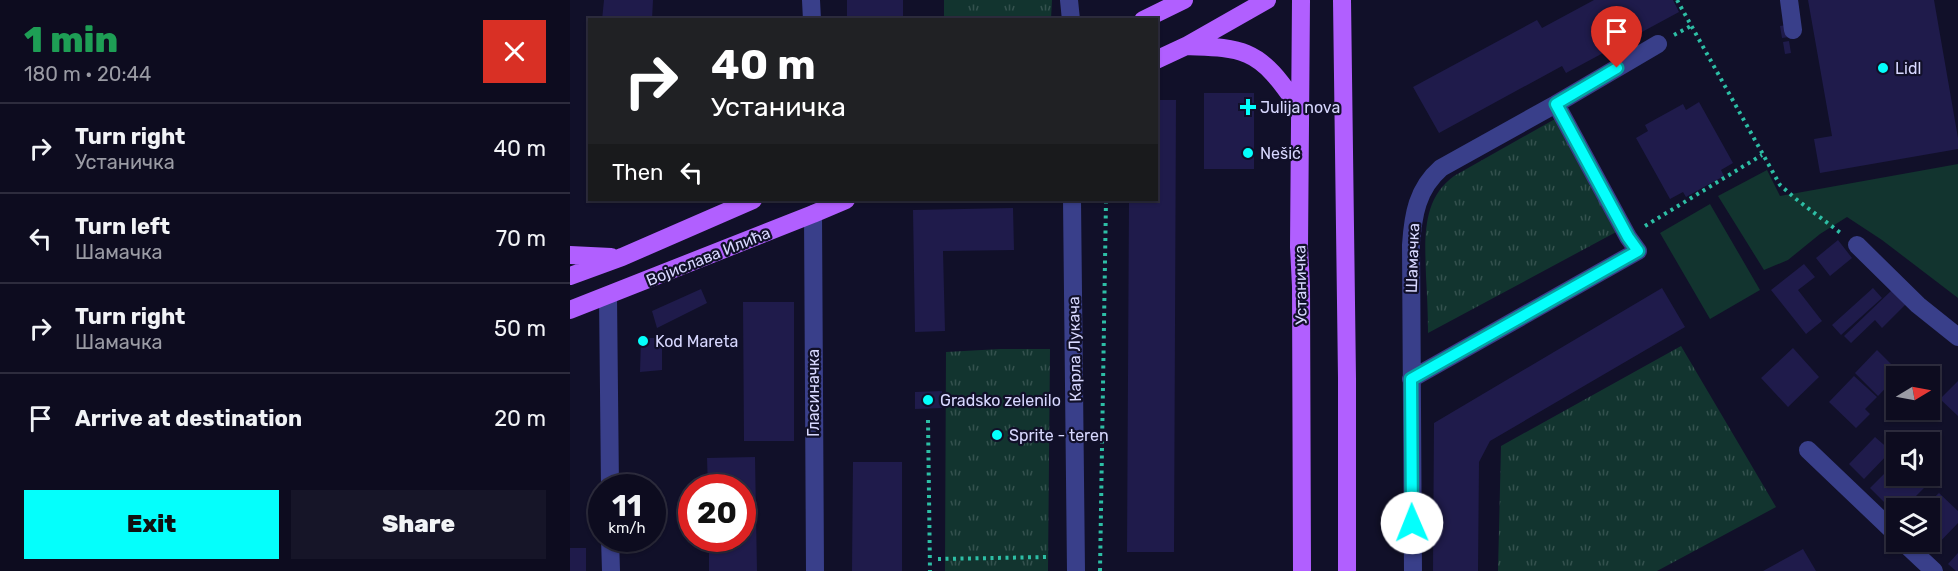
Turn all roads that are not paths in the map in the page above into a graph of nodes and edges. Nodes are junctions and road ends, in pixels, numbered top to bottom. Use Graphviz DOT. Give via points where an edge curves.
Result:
graph roads {
  1 [pos="812,0"];
  2 [pos="1069,0"];
  3 [pos="1184,0"];
  4 [pos="1267,0"];
  5 [pos="1301,0"];
  6 [pos="1342,0"];
  7 [pos="1789,0"];
  8 [pos="812,18"];
  9 [pos="1071,18"];
  10 [pos="1147,18"];
  11 [pos="1793,30"];
  12 [pos="1658,44"];
  13 [pos="1186,46"];
  14 [pos="1158,59"];
  15 [pos="1556,104"];
  16 [pos="1300,109"];
  17 [pos="751,201"];
  18 [pos="844,201"];
  19 [pos="1072,201"];
  20 [pos="813,214"];
  21 [pos="1857,245"];
  22 [pos="570,255"];
  23 [pos="622,256"];
  24 [pos="570,276"];
  25 [pos="608,296"];
  26 [pos="570,310"];
  27 [pos="1958,337"];
  28 [pos="1411,379"];
  29 [pos="1808,450"];
  30 [pos="610,474"];
  31 [pos="1886,524"];
  32 [pos="610,552"];
  33 [pos="1914,552"];
  34 [pos="611,571"];
  35 [pos="815,571"];
  36 [pos="1076,571"];
  37 [pos="1302,571"];
  38 [pos="1347,571"];
  39 [pos="1413,571"];
  40 [pos="1934,571"];
  1 -- 8 [label="street"];
  2 -- 9 [label="street"];
  3 -- 10 [label="main road"];
  4 -- 13 [label="main road"];
  5 -- 16 [label="main road, Устаничка"];
  6 -- 38 [label="main road"];
  7 -- 11 [label="street"];
  12 -- 15 [label="street, Шамачка"];
  13 -- 14 [label="main road"];
  13 -- 16 [label="main road" via="1247,54 1271,72"];
  15 -- 28 [label="street, Шамачка" via="1441,168 1426,183 1416,205 1411,245"];
  15 -- 28 [label="street" via="1633,244"];
  16 -- 37 [label="main road, Устаничка"];
  17 -- 23 [label="main road, Војислава Илића"];
  18 -- 20 [label="main road, Војислава Илића"];
  19 -- 36 [label="street, Карла Лукача"];
  20 -- 25 [label="main road, Војислава Илића"];
  20 -- 35 [label="street, Гласиначка"];
  21 -- 27 [label="street" via="1918,306"];
  22 -- 23 [label="main road"];
  23 -- 24 [label="main road, Војислава Илића"];
  25 -- 26 [label="main road, Војислава Илића"];
  25 -- 30 [label="street"];
  28 -- 39 [label="street"];
  29 -- 31 [label="street"];
  32 -- 34 [label="street"];
  33 -- 40 [label="street"];
}
